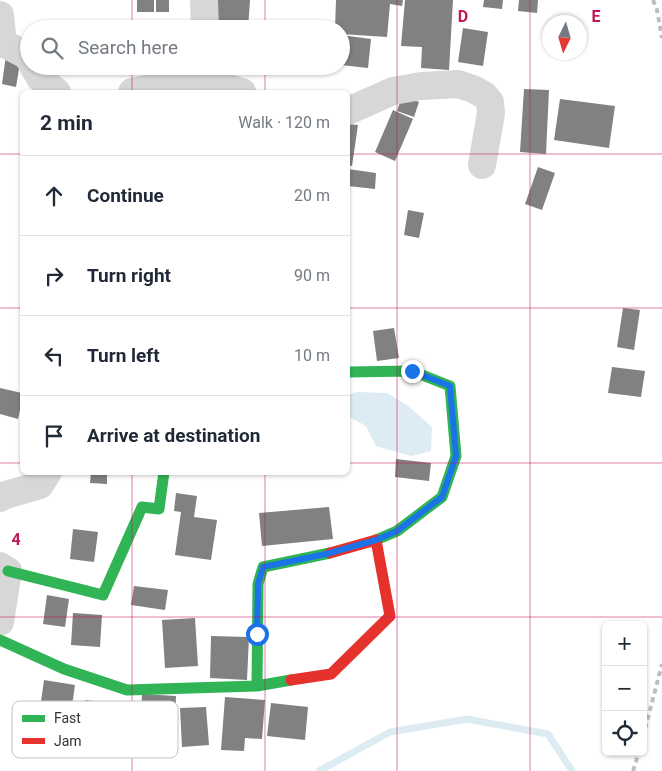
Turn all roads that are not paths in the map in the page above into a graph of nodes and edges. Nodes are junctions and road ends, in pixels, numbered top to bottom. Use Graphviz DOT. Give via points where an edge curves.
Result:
graph roads {
  1 [pos="204,0"];
  2 [pos="0,15"];
  3 [pos="204,20"];
  4 [pos="2,44"];
  5 [pos="20,52"];
  6 [pos="38,75"];
  7 [pos="207,75"];
  8 [pos="55,90"];
  9 [pos="142,90"];
  10 [pos="235,90"];
  11 [pos="350,109"];
  12 [pos="482,164"];
  13 [pos="350,372"];
  14 [pos="46,475"];
  15 [pos="164,475"];
  16 [pos="0,498"];
  17 [pos="376,540"];
  18 [pos="4,568"];
  19 [pos="0,622"];
  20 [pos="0,640"];
  21 [pos="257,686"];
  1 -- 3 [label="street"];
  2 -- 4 [label="street"];
  4 -- 5 [label="street"];
  6 -- 8 [label="street"];
  7 -- 9 [label="street"];
  7 -- 10 [label="street" via="221,86"];
  11 -- 12 [label="street" via="393,91 421,86 458,84 473,89 490,102"];
  13 -- 17 [label="street" via="412,371 450,386 456,456 442,497 397,531"];
  14 -- 16 [label="street" via="40,486"];
  15 -- 18 [label="street" via="160,509 142,507 103,595"];
  17 -- 21 [label="street" via="390,616 331,674"];
  17 -- 21 [label="street" via="263,567 258,584"];
  18 -- 19 [label="street"];
  20 -- 21 [label="street" via="64,669 127,690"];
}
